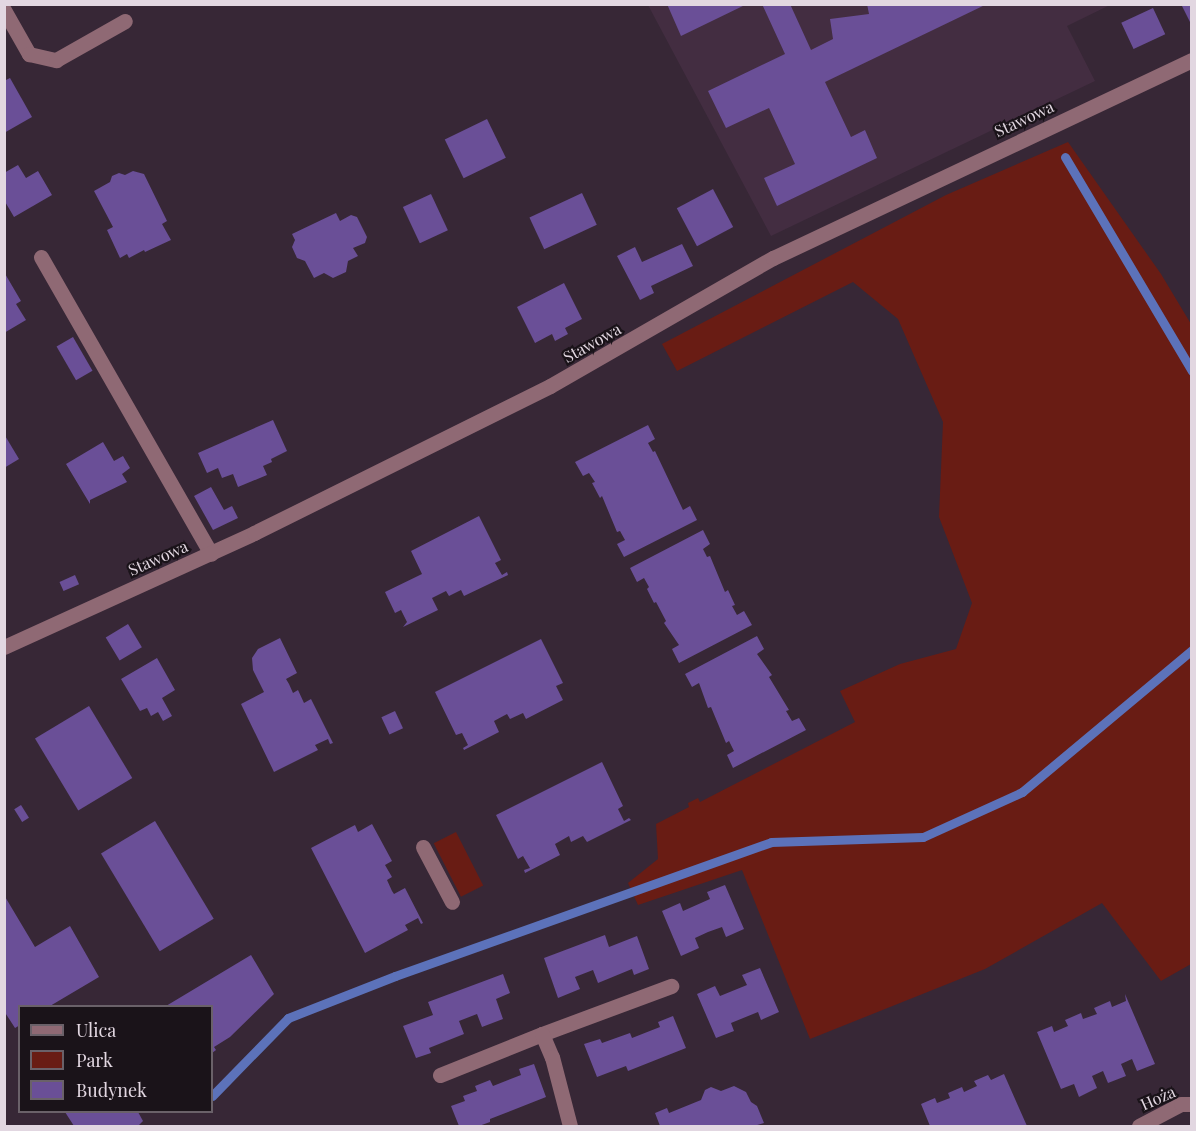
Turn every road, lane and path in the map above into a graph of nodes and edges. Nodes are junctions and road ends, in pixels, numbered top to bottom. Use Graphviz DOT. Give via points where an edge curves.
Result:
graph roads {
  1 [pos="4,10"];
  2 [pos="125,21"];
  3 [pos="1191,60"];
  4 [pos="41,257"];
  5 [pos="211,554"];
  6 [pos="4,647"];
  7 [pos="423,847"];
  8 [pos="452,902"];
  9 [pos="671,986"];
  10 [pos="542,1034"];
  11 [pos="440,1075"];
  12 [pos="1191,1104"];
  13 [pos="570,1126"];
  14 [pos="1139,1126"];
  1 -- 2 [label="street" via="29,54 56,60"];
  3 -- 5 [label="street, Stawowa" via="773,258 550,386"];
  4 -- 5 [label="street"];
  5 -- 6 [label="street, Stawowa"];
  7 -- 8 [label="street"];
  9 -- 10 [label="street"];
  10 -- 11 [label="street"];
  10 -- 13 [label="street"];
  12 -- 14 [label="street, Hoża" via="1181,1104"];
}
